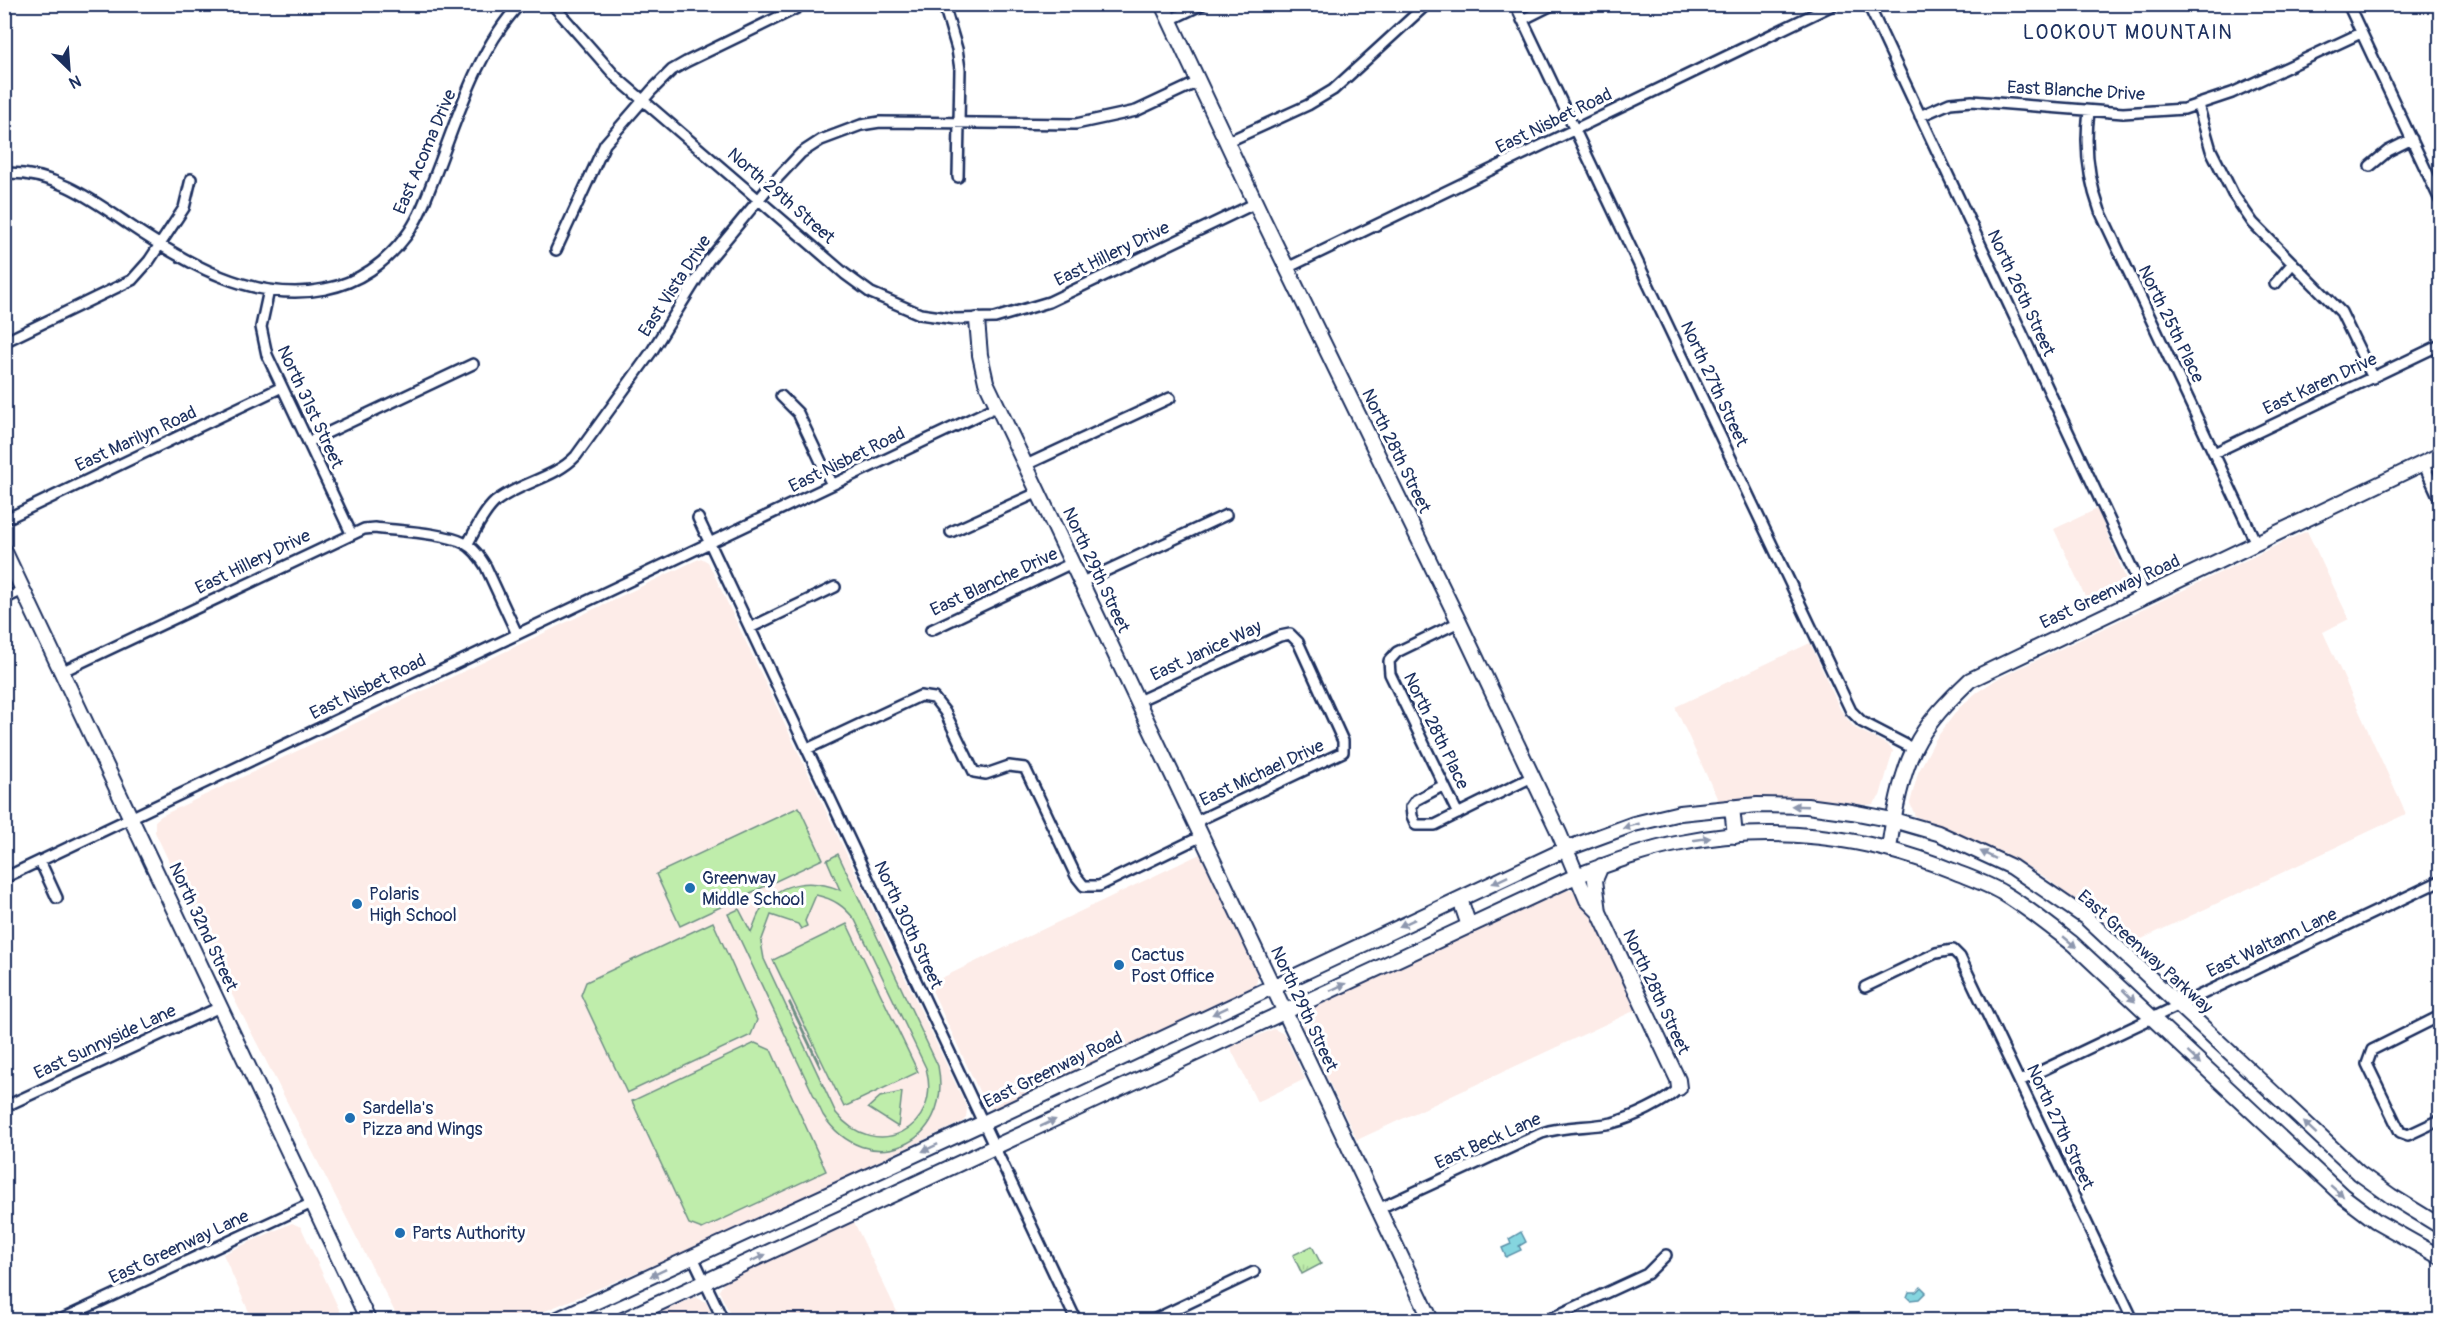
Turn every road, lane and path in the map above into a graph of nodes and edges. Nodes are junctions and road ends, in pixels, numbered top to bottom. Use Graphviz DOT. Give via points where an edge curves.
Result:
graph roads {
  1 [pos="520,4"];
  2 [pos="552,4"];
  3 [pos="1162,4"];
  4 [pos="1203,4"];
  5 [pos="1427,4"];
  6 [pos="1515,4"];
  7 [pos="1554,4"];
  8 [pos="1835,4"];
  9 [pos="1868,4"];
  10 [pos="2348,4"];
  11 [pos="944,5"];
  12 [pos="797,8"];
  13 [pos="1170,20"];
  14 [pos="1522,20"];
  15 [pos="2361,33"];
  16 [pos="1198,82"];
  17 [pos="643,101"];
  18 [pos="2198,105"];
  19 [pos="2089,112"];
  20 [pos="1920,116"];
  21 [pos="959,123"];
  22 [pos="1575,130"];
  23 [pos="2412,139"];
  24 [pos="1227,142"];
  25 [pos="2370,166"];
  26 [pos="4,173"];
  27 [pos="958,177"];
  28 [pos="191,179"];
  29 [pos="758,200"];
  30 [pos="2440,200"];
  31 [pos="1256,203"];
  32 [pos="160,246"];
  33 [pos="556,250"];
  34 [pos="2294,263"];
  35 [pos="1287,268"];
  36 [pos="2275,284"];
  37 [pos="269,290"];
  38 [pos="977,320"];
  39 [pos="4,342"];
  40 [pos="2440,345"];
  41 [pos="473,364"];
  42 [pos="2373,378"];
  43 [pos="282,387"];
  44 [pos="781,396"];
  45 [pos="1170,398"];
  46 [pos="998,406"];
  47 [pos="308,442"];
  48 [pos="2214,453"];
  49 [pos="2440,455"];
  50 [pos="2423,463"];
  51 [pos="1026,465"];
  52 [pos="832,485"];
  53 [pos="1039,492"];
  54 [pos="2440,500"];
  55 [pos="1226,515"];
  56 [pos="698,518"];
  57 [pos="4,520"];
  58 [pos="951,532"];
  59 [pos="351,533"];
  60 [pos="2256,543"];
  61 [pos="710,544"];
  62 [pos="467,545"];
  63 [pos="4,550"];
  64 [pos="1072,563"];
  65 [pos="1082,582"];
  66 [pos="835,587"];
  67 [pos="23,590"];
  68 [pos="2145,596"];
  69 [pos="4,599"];
  70 [pos="1459,622"];
  71 [pos="750,628"];
  72 [pos="931,630"];
  73 [pos="517,634"];
  74 [pos="63,671"];
  75 [pos="1138,701"];
  76 [pos="807,749"];
  77 [pos="1914,749"];
  78 [pos="1343,752"];
  79 [pos="1532,777"];
  80 [pos="1444,785"];
  81 [pos="1732,807"];
  82 [pos="1458,814"];
  83 [pos="132,818"];
  84 [pos="1893,820"];
  85 [pos="1195,822"];
  86 [pos="1202,836"];
  87 [pos="1735,836"];
  88 [pos="1566,849"];
  89 [pos="1889,849"];
  90 [pos="40,861"];
  91 [pos="1601,866"];
  92 [pos="1576,876"];
  93 [pos="4,878"];
  94 [pos="2440,881"];
  95 [pos="2049,893"];
  96 [pos="57,898"];
  97 [pos="1460,899"];
  98 [pos="1599,912"];
  99 [pos="2032,912"];
  100 [pos="1469,926"];
  101 [pos="1273,987"];
  102 [pos="1865,987"];
  103 [pos="2180,1005"];
  104 [pos="220,1007"];
  105 [pos="1285,1012"];
  106 [pos="2440,1016"];
  107 [pos="2151,1018"];
  108 [pos="2020,1081"];
  109 [pos="1679,1088"];
  110 [pos="4,1107"];
  111 [pos="2440,1120"];
  112 [pos="983,1123"];
  113 [pos="994,1148"];
  114 [pos="312,1203"];
  115 [pos="1378,1209"];
  116 [pos="2440,1226"];
  117 [pos="1666,1255"];
  118 [pos="693,1257"];
  119 [pos="2440,1257"];
  120 [pos="1254,1272"];
  121 [pos="705,1282"];
  122 [pos="562,1319"];
  123 [pos="60,1320"];
  124 [pos="368,1320"];
  125 [pos="623,1320"];
  126 [pos="723,1320"];
  127 [pos="1076,1320"];
  128 [pos="1153,1320"];
  129 [pos="1431,1320"];
  130 [pos="1547,1320"];
  131 [pos="2133,1320"];
  1 -- 37 [label="street, East Acoma Drive" via="502,27 473,81 421,211 389,256 364,275 333,288 298,293"];
  2 -- 17 [label="street, North 29th Street" via="617,78"];
  3 -- 13 [label="main road, North 28th Street"];
  4 -- 13 [label="street"];
  5 -- 24 [label="street" via="1333,90"];
  6 -- 14 [label="street, North 27th Street"];
  7 -- 14 [label="street"];
  8 -- 22 [label="street, East Nisbet Road"];
  9 -- 20 [label="street, North 26th Street"];
  10 -- 15 [label="street"];
  11 -- 21 [label="street" via="960,69"];
  12 -- 17 [label="street" via="672,70"];
  13 -- 16 [label="main road, North 28th Street"];
  14 -- 22 [label="street, North 27th Street"];
  15 -- 18 [label="street, East Blanche Drive"];
  15 -- 23 [label="street"];
  16 -- 21 [label="street, East Vista Drive" via="1136,111 1095,122"];
  16 -- 24 [label="main road, North 28th Street"];
  17 -- 29 [label="street, North 29th Street"];
  17 -- 33 [label="street" via="605,144"];
  18 -- 19 [label="street, East Blanche Drive" via="2154,112"];
  18 -- 34 [label="street" via="2211,150 2233,194 2253,223"];
  19 -- 20 [label="street, East Blanche Drive" via="1972,101 1950,103"];
  19 -- 48 [label="street, North 25th Place" via="2087,162 2093,193"];
  20 -- 68 [label="street, North 26th Street"];
  21 -- 27 [label="street"];
  21 -- 29 [label="street, East Vista Drive" via="880,122 837,132 801,153"];
  22 -- 35 [label="street, East Nisbet Road"];
  22 -- 77 [label="street, North 27th Street" via="1851,711 1862,722"];
  23 -- 25 [label="street"];
  23 -- 30 [label="street"];
  24 -- 31 [label="main road, North 28th Street"];
  26 -- 32 [label="street, East Acoma Drive" via="39,176 70,186"];
  28 -- 32 [label="street" via="184,208"];
  29 -- 38 [label="street, North 29th Street" via="871,293 920,314"];
  29 -- 62 [label="street, East Vista Drive" via="708,261 652,351 576,456 561,469 497,501"];
  31 -- 35 [label="main road, North 28th Street"];
  31 -- 38 [label="street, East Hillery Drive" via="1049,302 1018,313"];
  32 -- 37 [label="street, East Acoma Drive" via="202,269"];
  32 -- 39 [label="street" via="132,280"];
  34 -- 36 [label="street"];
  34 -- 42 [label="street" via="2342,312"];
  35 -- 70 [label="main road, North 28th Street"];
  37 -- 43 [label="street, North 31st Street" via="262,341"];
  38 -- 46 [label="main road, North 29th Street" via="982,368"];
  40 -- 42 [label="street, East Karen Drive"];
  41 -- 47 [label="street"];
  42 -- 48 [label="street, East Karen Drive"];
  43 -- 47 [label="street, North 31st Street"];
  43 -- 57 [label="street, East Marilyn Road"];
  44 -- 52 [label="street" via="798,413"];
  45 -- 51 [label="street"];
  46 -- 51 [label="main road, North 29th Street"];
  46 -- 52 [label="street, East Nisbet Road"];
  47 -- 59 [label="street, North 31st Street"];
  48 -- 60 [label="street, North 25th Place"];
  49 -- 50 [label="main road, East Greenway Road"];
  50 -- 54 [label="street"];
  50 -- 60 [label="main road, East Greenway Road"];
  51 -- 53 [label="main road, North 29th Street"];
  52 -- 61 [label="street, East Nisbet Road"];
  53 -- 58 [label="street"];
  53 -- 64 [label="main road, North 29th Street"];
  55 -- 65 [label="street"];
  56 -- 61 [label="street"];
  59 -- 62 [label="street, East Hillery Drive" via="375,528 447,538"];
  59 -- 74 [label="street, East Hillery Drive"];
  60 -- 68 [label="main road, East Greenway Road"];
  61 -- 71 [label="street, North 30th Street"];
  61 -- 73 [label="street, East Nisbet Road"];
  62 -- 73 [label="street" via="480,556"];
  63 -- 67 [label="main road, North 32nd Street"];
  64 -- 65 [label="main road, North 29th Street"];
  64 -- 72 [label="street, East Blanche Drive"];
  65 -- 75 [label="main road, North 29th Street"];
  66 -- 71 [label="street"];
  67 -- 69 [label="street"];
  67 -- 74 [label="main road, North 32nd Street"];
  68 -- 77 [label="main road, East Greenway Road" via="1970,680 1930,722"];
  70 -- 79 [label="main road, North 28th Street"];
  70 -- 80 [label="street, North 28th Place" via="1397,652 1389,662 1390,674"];
  71 -- 76 [label="street, North 30th Street"];
  73 -- 83 [label="street, East Nisbet Road"];
  74 -- 83 [label="main road, North 32nd Street"];
  75 -- 78 [label="street, East Janice Way" via="1290,634 1298,642 1343,741"];
  75 -- 85 [label="main road, North 29th Street"];
  76 -- 86 [label="street, East Michael Drive" via="920,696 934,698 945,712 974,772 986,774 1009,766 1025,768 1084,886 1099,886"];
  76 -- 112 [label="street, North 30th Street"];
  77 -- 84 [label="main road, East Greenway Road"];
  78 -- 85 [label="street, East Michael Drive"];
  79 -- 82 [label="street"];
  79 -- 88 [label="main road, North 28th Street"];
  80 -- 82 [label="street, North 28th Place"];
  80 -- 82 [label="street" via="1416,800 1411,807 1416,825 1435,825"];
  84 -- 81 [label="main road, East Greenway Parkway, one-way" via="1807,806"];
  81 -- 87 [label="main road"];
  81 -- 88 [label="main road, East Greenway Parkway, one-way" via="1634,824"];
  83 -- 90 [label="street, East Nisbet Road"];
  83 -- 104 [label="main road, North 32nd Street"];
  84 -- 89 [label="main road, East Greenway Road"];
  95 -- 84 [label="main road, East Greenway Parkway, one-way" via="2012,867 1978,850"];
  85 -- 86 [label="main road, North 29th Street"];
  86 -- 101 [label="main road, North 29th Street"];
  87 -- 89 [label="main road" via="1806,834"];
  91 -- 87 [label="main road, one-way" via="1681,843"];
  88 -- 92 [label="main road, North 28th Street"];
  88 -- 97 [label="main road, East Greenway Road, one-way"];
  89 -- 99 [label="main road" via="1929,861 2001,892"];
  90 -- 93 [label="street, East Nisbet Road"];
  90 -- 96 [label="street"];
  91 -- 92 [label="main road"];
  91 -- 98 [label="main road, North 28th Street" via="1594,880"];
  92 -- 98 [label="main road, North 28th Street" via="1590,904"];
  92 -- 100 [label="main road"];
  94 -- 103 [label="street, East Waltann Lane"];
  95 -- 99 [label="main road"];
  95 -- 103 [label="main road, East Greenway Parkway" via="2085,917"];
  97 -- 100 [label="main road"];
  97 -- 101 [label="main road, East Greenway Road, one-way"];
  98 -- 109 [label="main road, North 28th Street"];
  99 -- 107 [label="main road, one-way" via="2073,944"];
  105 -- 100 [label="main road, one-way"];
  101 -- 105 [label="main road, North 29th Street"];
  101 -- 112 [label="main road, East Greenway Road, one-way"];
  102 -- 108 [label="street, North 27th Street" via="1936,953 1953,950 1960,957"];
  103 -- 107 [label="street, East Waltann Lane"];
  116 -- 103 [label="main road, East Greenway Parkway, one-way" via="2359,1173"];
  104 -- 110 [label="street, East Sunnyside Lane"];
  104 -- 114 [label="main road, North 32nd Street"];
  113 -- 105 [label="main road, one-way"];
  105 -- 115 [label="main road, North 29th Street"];
  106 -- 111 [label="street" via="2372,1050 2367,1064 2400,1132 2408,1135"];
  107 -- 108 [label="street, East Waltann Lane"];
  107 -- 119 [label="main road, one-way" via="2343,1196 2376,1221"];
  108 -- 131 [label="street, North 27th Street"];
  109 -- 115 [label="street, East Beck Lane" via="1670,1097 1614,1122 1542,1132"];
  112 -- 113 [label="street, North 30th Street"];
  112 -- 118 [label="main road, East Greenway Road, one-way"];
  121 -- 113 [label="main road, one-way"];
  113 -- 127 [label="street, North 30th Street"];
  114 -- 123 [label="street, East Greenway Lane"];
  114 -- 124 [label="main road, North 32nd Street"];
  115 -- 129 [label="main road, North 29th Street"];
  117 -- 130 [label="street" via="1647,1274"];
  118 -- 121 [label="street"];
  118 -- 122 [label="main road, East Greenway Road, one-way"];
  120 -- 128 [label="street"];
  121 -- 125 [label="main road"];
  121 -- 126 [label="street"];
}
